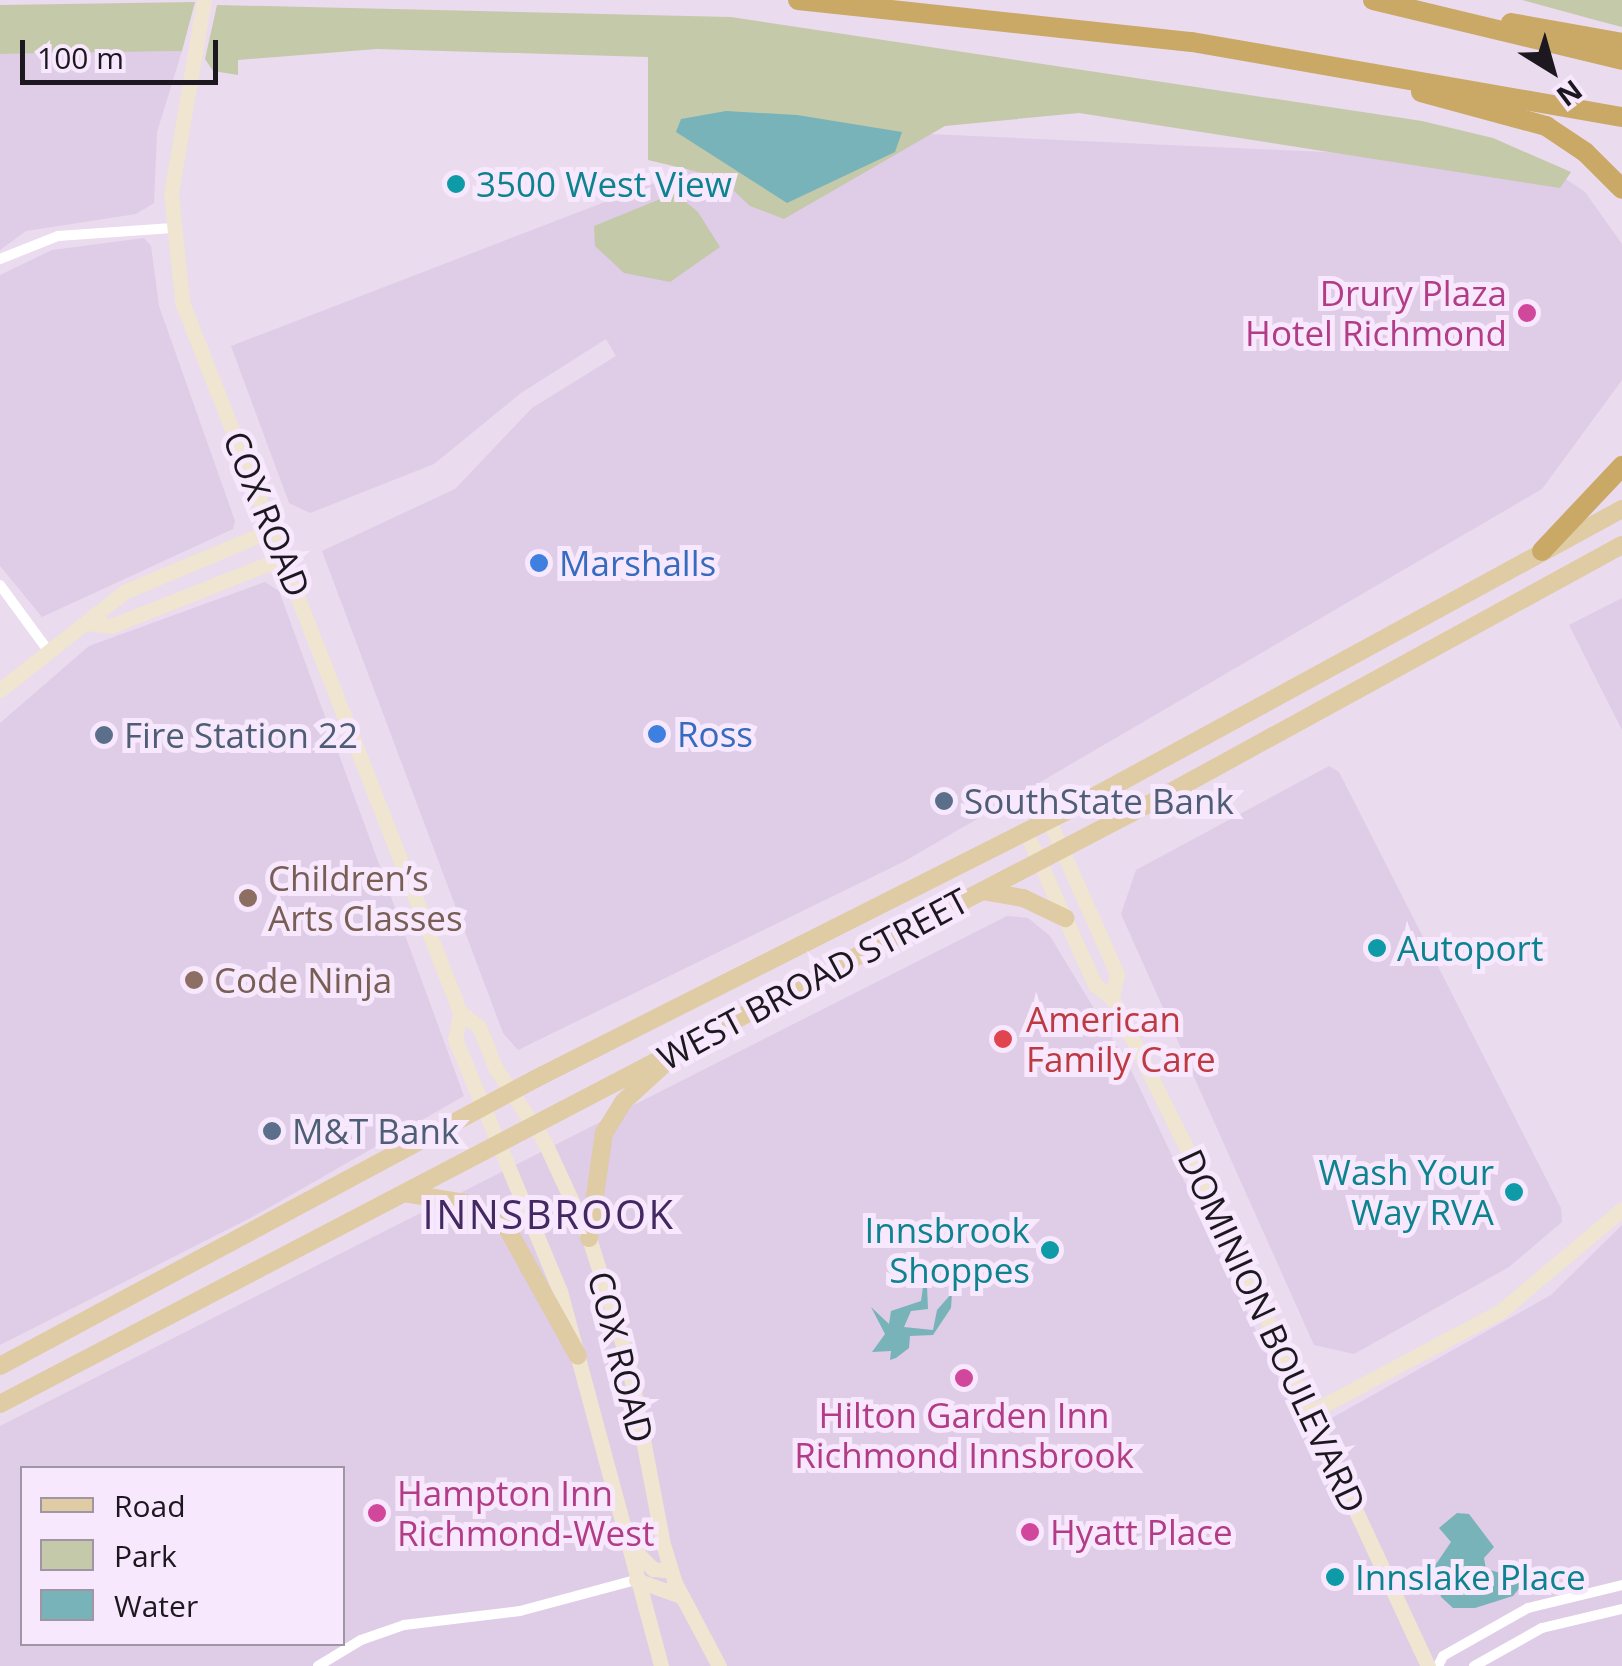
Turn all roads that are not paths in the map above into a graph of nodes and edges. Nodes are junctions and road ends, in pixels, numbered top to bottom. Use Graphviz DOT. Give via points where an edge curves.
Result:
graph roads {
  1 [pos="204,0"];
  2 [pos="798,0"];
  3 [pos="1373,0"];
  4 [pos="998,9"];
  5 [pos="1469,21"];
  6 [pos="1622,43"];
  7 [pos="1622,60"];
  8 [pos="1318,61"];
  9 [pos="1622,117"];
  10 [pos="1622,189"];
  11 [pos="173,228"];
  12 [pos="0,259"];
  13 [pos="1622,466"];
  14 [pos="1622,510"];
  15 [pos="274,530"];
  16 [pos="1622,545"];
  17 [pos="1542,550"];
  18 [pos="286,557"];
  19 [pos="0,585"];
  20 [pos="86,623"];
  21 [pos="47,649"];
  22 [pos="0,690"];
  23 [pos="1050,820"];
  24 [pos="1026,832"];
  25 [pos="1061,850"];
  26 [pos="1039,861"];
  27 [pos="982,891"];
  28 [pos="1064,918"];
  29 [pos="1112,998"];
  30 [pos="460,1012"];
  31 [pos="678,1049"];
  32 [pos="512,1092"];
  33 [pos="483,1107"];
  34 [pos="534,1124"];
  35 [pos="498,1144"];
  36 [pos="404,1193"];
  37 [pos="1622,1209"];
  38 [pos="589,1238"];
  39 [pos="578,1356"];
  40 [pos="0,1366"];
  41 [pos="0,1404"];
  42 [pos="1310,1412"];
  43 [pos="624,1540"];
  44 [pos="671,1571"];
  45 [pos="636,1580"];
  46 [pos="1622,1585"];
  47 [pos="682,1596"];
  48 [pos="1622,1609"];
  49 [pos="318,1666"];
  50 [pos="660,1666"];
  51 [pos="719,1666"];
  52 [pos="1428,1666"];
  53 [pos="1438,1666"];
  54 [pos="1474,1666"];
  1 -- 11 [label="main road, COX ROAD" via="175,155"];
  2 -- 4 [label="highway"];
  3 -- 5 [label="highway"];
  4 -- 8 [label="highway"];
  5 -- 6 [label="highway" via="1544,24"];
  5 -- 7 [label="highway"];
  8 -- 9 [label="highway"];
  8 -- 10 [label="highway" via="1530,118 1586,152"];
  11 -- 12 [label="street" via="58,236"];
  11 -- 15 [label="main road, COX ROAD" via="190,326"];
  13 -- 17 [label="highway"];
  14 -- 17 [label="main road, WEST BROAD STREET"];
  15 -- 18 [label="main road, COX ROAD"];
  15 -- 20 [label="main road" via="124,592"];
  16 -- 25 [label="main road, WEST BROAD STREET"];
  17 -- 23 [label="main road, WEST BROAD STREET"];
  18 -- 20 [label="main road" via="111,626"];
  18 -- 30 [label="main road, COX ROAD"];
  19 -- 21 [label="street"];
  20 -- 21 [label="main road"];
  21 -- 22 [label="main road"];
  23 -- 24 [label="main road, WEST BROAD STREET"];
  23 -- 25 [label="main road, DOMINION BOULEVARD"];
  24 -- 26 [label="main road, DOMINION BOULEVARD"];
  24 -- 32 [label="main road, WEST BROAD STREET"];
  25 -- 26 [label="main road, WEST BROAD STREET"];
  25 -- 29 [label="main road, DOMINION BOULEVARD" via="1117,974"];
  26 -- 27 [label="main road, WEST BROAD STREET"];
  26 -- 28 [label="main road, DOMINION BOULEVARD"];
  27 -- 28 [label="main road" via="1032,901"];
  27 -- 31 [label="main road, WEST BROAD STREET"];
  28 -- 29 [label="main road, DOMINION BOULEVARD" via="1095,984"];
  29 -- 42 [label="main road, DOMINION BOULEVARD"];
  30 -- 32 [label="main road, COX ROAD" via="479,1027"];
  30 -- 33 [label="main road, COX ROAD" via="455,1040"];
  31 -- 34 [label="main road, WEST BROAD STREET"];
  31 -- 38 [label="main road" via="611,1120 598,1160"];
  32 -- 33 [label="main road, WEST BROAD STREET"];
  32 -- 34 [label="main road, COX ROAD"];
  33 -- 35 [label="main road, COX ROAD"];
  33 -- 40 [label="main road, WEST BROAD STREET"];
  34 -- 35 [label="main road, WEST BROAD STREET"];
  34 -- 38 [label="main road, COX ROAD"];
  35 -- 36 [label="main road, WEST BROAD STREET"];
  35 -- 39 [label="main road, COX ROAD" via="553,1269"];
  36 -- 39 [label="main road" via="466,1203 507,1228"];
  36 -- 41 [label="main road, WEST BROAD STREET"];
  37 -- 42 [label="main road" via="1501,1311"];
  38 -- 44 [label="main road, COX ROAD" via="628,1361"];
  39 -- 43 [label="main road, COX ROAD"];
  42 -- 52 [label="main road, DOMINION BOULEVARD"];
  43 -- 44 [label="main road" via="653,1569"];
  43 -- 45 [label="main road, COX ROAD"];
  44 -- 47 [label="main road, COX ROAD"];
  45 -- 47 [label="main road"];
  45 -- 49 [label="street" via="520,1611 404,1625"];
  45 -- 50 [label="main road, COX ROAD"];
  46 -- 53 [label="street" via="1528,1608 1443,1656"];
  47 -- 51 [label="main road, COX ROAD"];
  48 -- 54 [label="street" via="1542,1628"];
}
